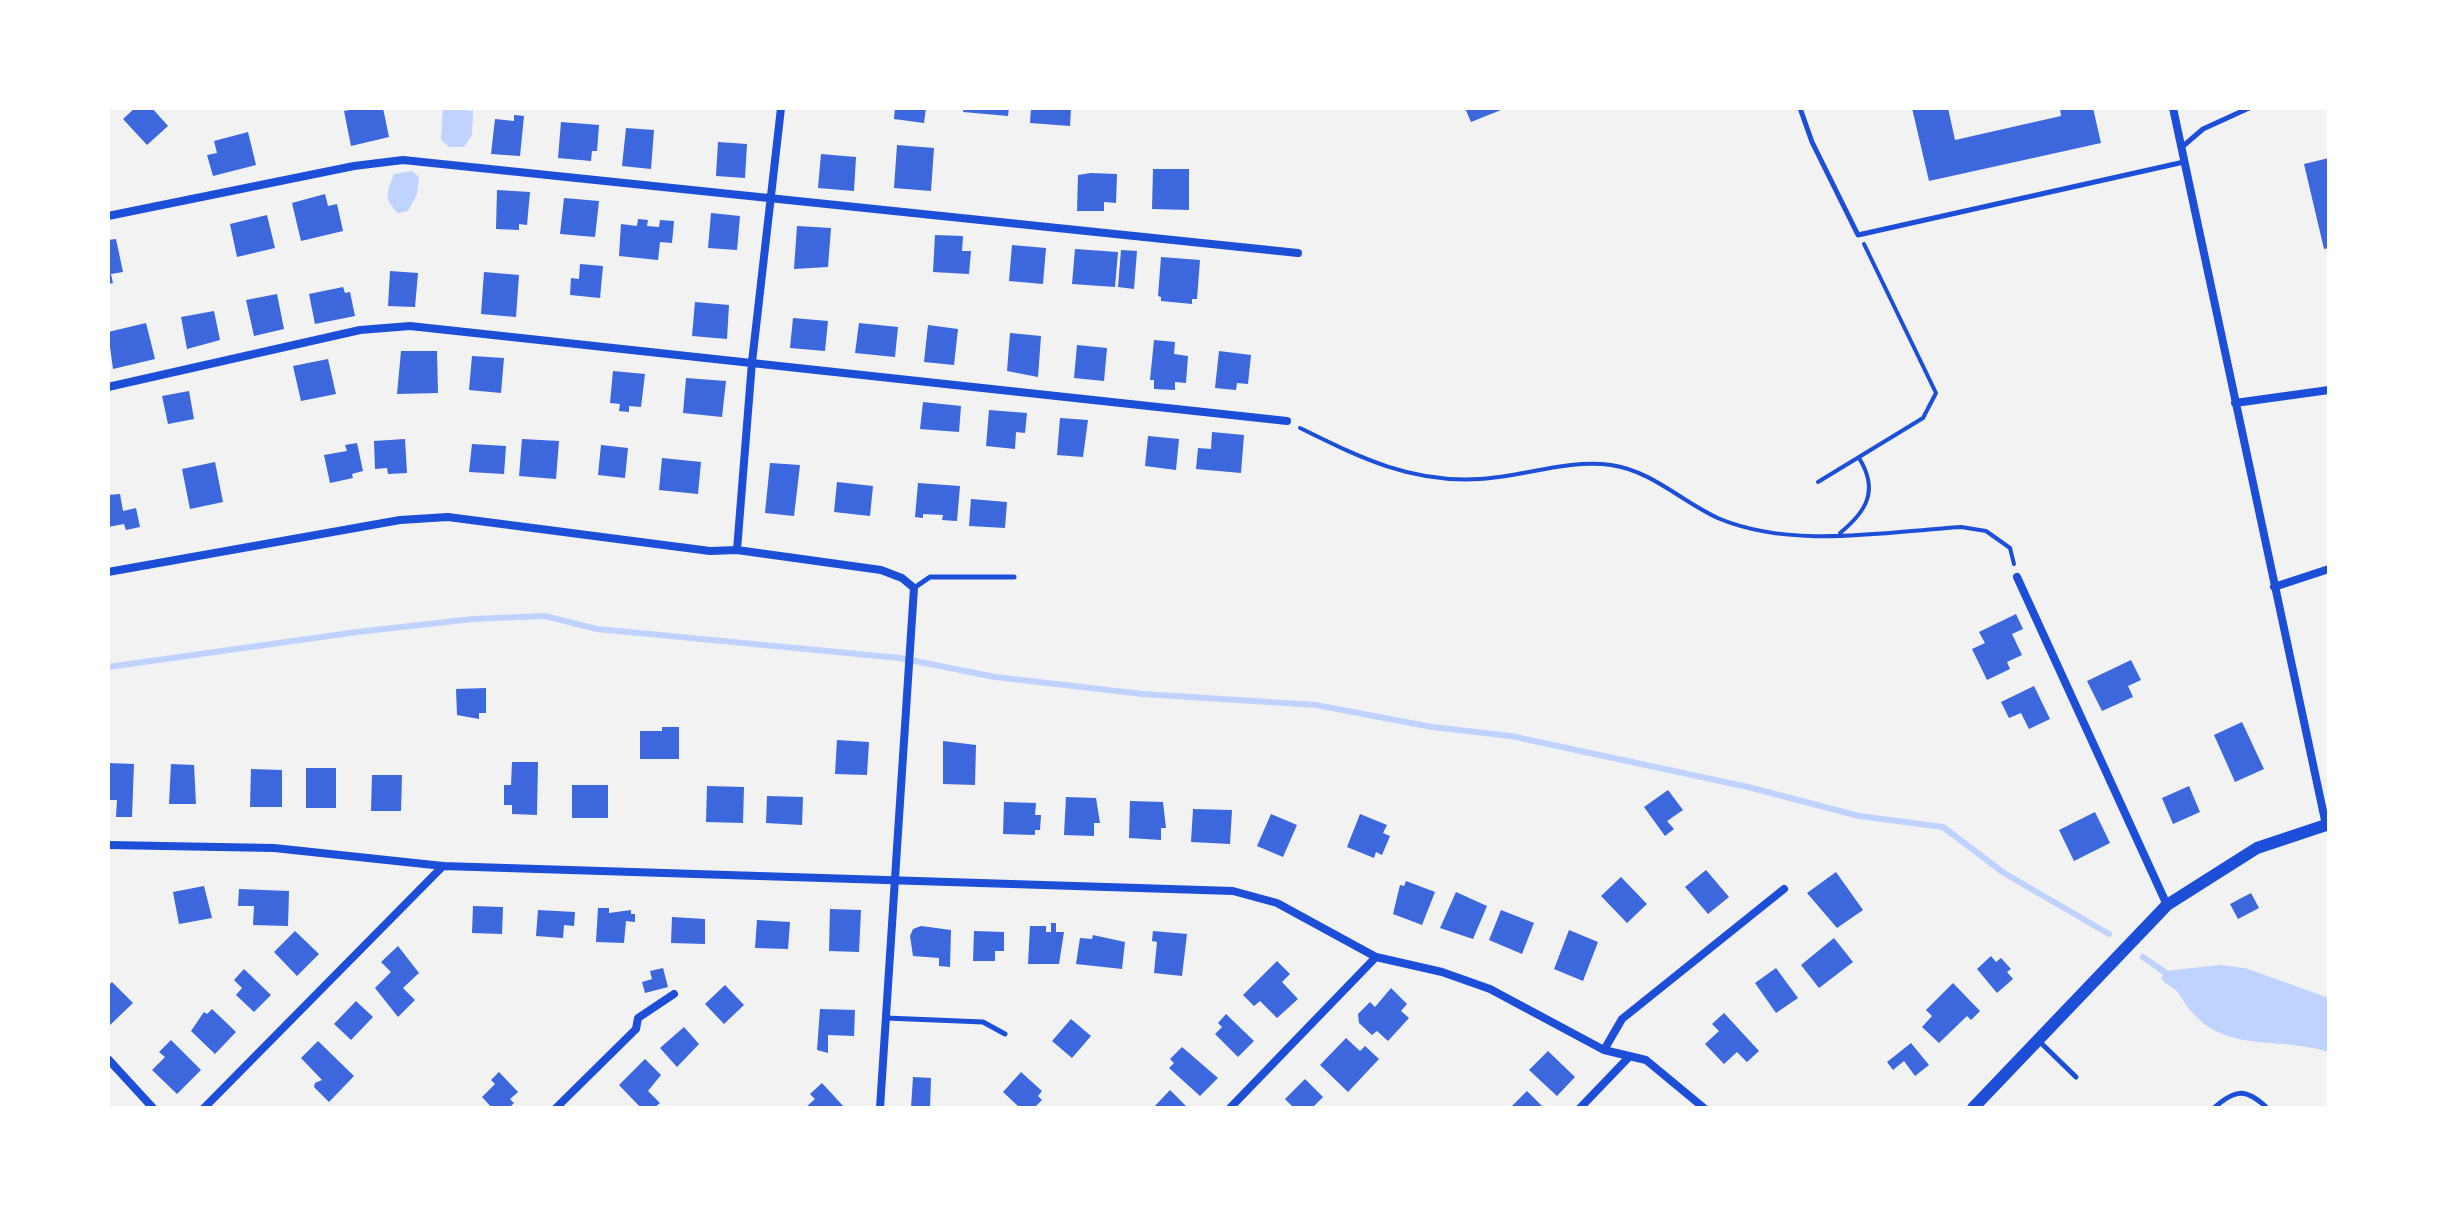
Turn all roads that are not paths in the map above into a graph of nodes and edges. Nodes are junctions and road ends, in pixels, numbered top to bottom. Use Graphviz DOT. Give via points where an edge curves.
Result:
graph roads {
  1 [pos="781,108"];
  2 [pos="1800,108"];
  3 [pos="2173,108"];
  4 [pos="2249,108"];
  5 [pos="2181,147"];
  6 [pos="2184,162"];
  7 [pos="770,200"];
  8 [pos="108,216"];
  9 [pos="1298,253"];
  10 [pos="752,362"];
  11 [pos="108,387"];
  12 [pos="2329,390"];
  13 [pos="2235,403"];
  14 [pos="1287,421"];
  15 [pos="737,550"];
  16 [pos="2329,569"];
  17 [pos="108,572"];
  18 [pos="1014,577"];
  19 [pos="2017,577"];
  20 [pos="2274,587"];
  21 [pos="914,588"];
  22 [pos="2328,827"];
  23 [pos="108,845"];
  24 [pos="443,866"];
  25 [pos="895,878"];
  26 [pos="1784,889"];
  27 [pos="2167,905"];
  28 [pos="1376,957"];
  29 [pos="674,994"];
  30 [pos="886,1018"];
  31 [pos="1005,1034"];
  32 [pos="2039,1041"];
  33 [pos="1604,1050"];
  34 [pos="1629,1057"];
  35 [pos="108,1059"];
  36 [pos="2076,1077"];
  37 [pos="153,1108"];
  38 [pos="204,1108"];
  39 [pos="556,1108"];
  40 [pos="880,1108"];
  41 [pos="1230,1108"];
  42 [pos="1580,1108"];
  43 [pos="1704,1108"];
  44 [pos="1973,1108"];
  45 [pos="2214,1108"];
  46 [pos="2267,1108"];
  1 -- 7 [label="street"];
  2 -- 6 [label="lane" via="1860,235"];
  3 -- 5 [label="street"];
  4 -- 5 [label="lane" via="2203,129"];
  5 -- 6 [label="street"];
  6 -- 13 [label="street"];
  7 -- 8 [label="street" via="403,160"];
  7 -- 9 [label="street"];
  7 -- 10 [label="street"];
  10 -- 11 [label="street" via="410,326 360,330"];
  10 -- 14 [label="street"];
  10 -- 15 [label="street"];
  12 -- 13 [label="street"];
  13 -- 20 [label="street"];
  15 -- 17 [label="street" via="710,551 448,517 400,520"];
  15 -- 21 [label="street" via="881,570"];
  16 -- 20 [label="street"];
  18 -- 21 [label="lane" via="930,577"];
  19 -- 27 [label="street"];
  20 -- 22 [label="street"];
  21 -- 25 [label="street"];
  22 -- 27 [label="street" via="2257,848"];
  23 -- 24 [label="street" via="274,848"];
  24 -- 25 [label="street"];
  24 -- 38 [label="street"];
  25 -- 28 [label="street" via="1233,891 1277,903"];
  25 -- 30 [label="street"];
  26 -- 33 [label="street" via="1622,1019"];
  27 -- 32 [label="street"];
  28 -- 33 [label="street" via="1490,989"];
  28 -- 41 [label="street"];
  29 -- 39 [label="street" via="638,1018 636,1029"];
  30 -- 31 [label="lane" via="983,1022"];
  30 -- 40 [label="street"];
  32 -- 36 [label="lane"];
  32 -- 44 [label="street"];
  33 -- 34 [label="street"];
  34 -- 42 [label="street"];
  34 -- 43 [label="street" via="1646,1060"];
  35 -- 37 [label="street"];
  45 -- 46 [label="lane" via="2239,1091"];
}
